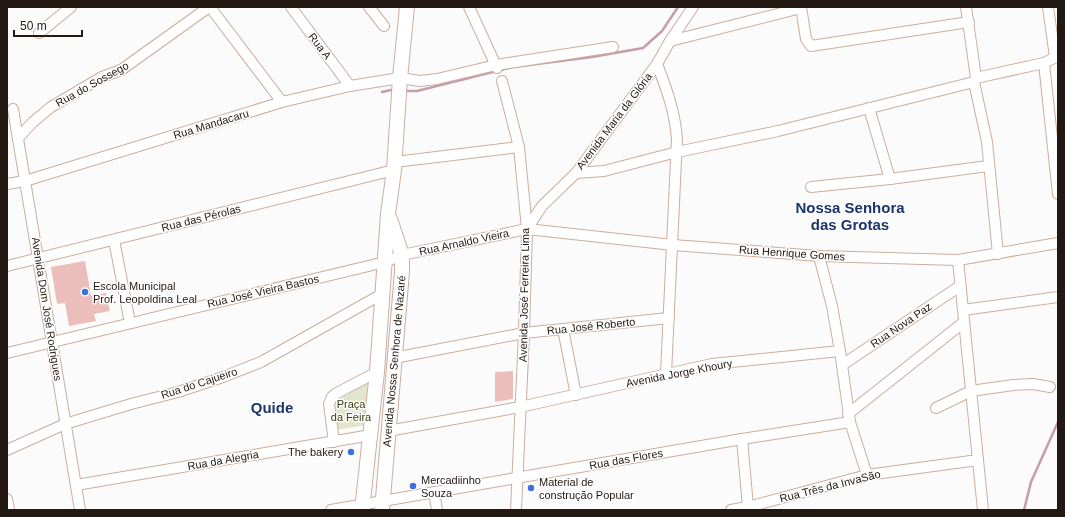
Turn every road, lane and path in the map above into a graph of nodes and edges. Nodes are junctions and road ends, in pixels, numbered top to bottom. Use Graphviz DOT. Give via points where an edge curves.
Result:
graph roads {
  1 [pos="71,7"];
  2 [pos="209,7"];
  3 [pos="291,7"];
  4 [pos="369,7"];
  5 [pos="407,7"];
  6 [pos="469,7"];
  7 [pos="693,7"];
  8 [pos="801,7"];
  9 [pos="966,7"];
  10 [pos="1048,7"];
  11 [pos="969,22"];
  12 [pos="384,26"];
  13 [pos="39,33"];
  14 [pos="670,41"];
  15 [pos="613,47"];
  16 [pos="1057,57"];
  17 [pos="1044,63"];
  18 [pos="657,64"];
  19 [pos="497,66"];
  20 [pos="400,78"];
  21 [pos="975,80"];
  22 [pos="502,82"];
  23 [pos="350,86"];
  24 [pos="282,102"];
  25 [pos="869,108"];
  26 [pos="13,109"];
  27 [pos="18,138"];
  28 [pos="519,146"];
  29 [pos="677,152"];
  30 [pos="394,166"];
  31 [pos="988,166"];
  32 [pos="576,172"];
  33 [pos="890,179"];
  34 [pos="25,181"];
  35 [pos="7,184"];
  36 [pos="812,187"];
  37 [pos="1058,194"];
  38 [pos="388,214"];
  39 [pos="527,229"];
  40 [pos="114,240"];
  41 [pos="1058,243"];
  42 [pos="673,245"];
  43 [pos="998,254"];
  44 [pos="402,255"];
  45 [pos="819,256"];
  46 [pos="39,259"];
  47 [pos="958,260"];
  48 [pos="385,262"];
  49 [pos="7,266"];
  50 [pos="960,286"];
  51 [pos="382,294"];
  52 [pos="1058,297"];
  53 [pos="963,310"];
  54 [pos="669,318"];
  55 [pos="130,322"];
  56 [pos="964,322"];
  57 [pos="563,329"];
  58 [pos="524,333"];
  59 [pos="53,341"];
  60 [pos="840,351"];
  61 [pos="7,353"];
  62 [pos="394,358"];
  63 [pos="842,365"];
  64 [pos="377,372"];
  65 [pos="666,374"];
  66 [pos="1050,387"];
  67 [pos="971,391"];
  68 [pos="576,395"];
  69 [pos="520,407"];
  70 [pos="936,408"];
  71 [pos="849,418"];
  72 [pos="65,424"];
  73 [pos="388,432"];
  74 [pos="371,435"];
  75 [pos="742,439"];
  76 [pos="334,442"];
  77 [pos="7,450"];
  78 [pos="978,460"];
  79 [pos="868,475"];
  80 [pos="517,477"];
  81 [pos="76,485"];
  82 [pos="434,492"];
  83 [pos="7,499"];
  84 [pos="382,505"];
  85 [pos="363,507"];
  86 [pos="740,509"];
  87 [pos="9,510"];
  88 [pos="80,510"];
  89 [pos="331,510"];
  90 [pos="437,510"];
  91 [pos="516,510"];
  92 [pos="983,510"];
  1 -- 13 [label="street"];
  2 -- 24 [label="street"];
  2 -- 27 [label="street, Rua do Sossego" via="121,70 102,77 51,107"];
  3 -- 23 [label="street, Rua A"];
  4 -- 12 [label="street"];
  5 -- 20 [label="street, Avenida Nossa Senhora de Nazaré"];
  6 -- 19 [label="street"];
  7 -- 14 [label="street, Avenida Maria da Glória"];
  8 -- 11 [label="street" via="806,40 812,46"];
  8 -- 14 [label="street"];
  9 -- 11 [label="street"];
  10 -- 16 [label="street"];
  11 -- 21 [label="street"];
  14 -- 18 [label="street, Avenida Maria da Glória"];
  15 -- 19 [label="street, Rua Mandacaru"];
  16 -- 17 [label="street"];
  17 -- 21 [label="street"];
  17 -- 37 [label="street"];
  18 -- 29 [label="street" via="676,122"];
  18 -- 32 [label="street, Avenida Maria da Glória"];
  19 -- 20 [label="street, Rua Mandacaru" via="437,79 420,81"];
  20 -- 23 [label="street, Rua Mandacaru"];
  20 -- 30 [label="street, Avenida Nossa Senhora de Nazaré"];
  21 -- 25 [label="street"];
  21 -- 31 [label="street" via="984,126"];
  22 -- 28 [label="street, Avenida José Ferreira Lima"];
  23 -- 24 [label="street, Rua Mandacaru"];
  24 -- 34 [label="street, Rua Mandacaru"];
  25 -- 29 [label="street" via="778,131"];
  25 -- 33 [label="street"];
  26 -- 27 [label="street, Avenida Dom José Rodrigues"];
  27 -- 34 [label="street, Avenida Dom José Rodrigues"];
  28 -- 30 [label="street, Rua das Pérolas"];
  28 -- 39 [label="street, Avenida José Ferreira Lima"];
  29 -- 32 [label="street" via="604,171"];
  29 -- 42 [label="street"];
  30 -- 38 [label="street, Avenida Nossa Senhora de Nazaré"];
  30 -- 40 [label="street, Rua das Pérolas"];
  31 -- 33 [label="street"];
  31 -- 43 [label="street"];
  32 -- 39 [label="street, Avenida Maria da Glória" via="542,206"];
  33 -- 36 [label="street"];
  34 -- 35 [label="street, Rua Mandacaru"];
  34 -- 46 [label="street, Avenida Dom José Rodrigues"];
  38 -- 44 [label="street, Avenida Nossa Senhora de Nazaré"];
  38 -- 48 [label="street, Avenida Nossa Senhora de Nazaré"];
  39 -- 42 [label="street, Rua Henrique Gomes"];
  39 -- 44 [label="street, Rua Arnaldo Vieira"];
  39 -- 58 [label="street, Avenida José Ferreira Lima"];
  40 -- 46 [label="street, Rua das Pérolas"];
  40 -- 55 [label="street"];
  41 -- 43 [label="street, Rua Henrique Gomes"];
  42 -- 45 [label="street, Rua Henrique Gomes"];
  42 -- 54 [label="street"];
  43 -- 47 [label="street, Rua Henrique Gomes"];
  44 -- 48 [label="street, Rua José Vieira Bastos"];
  44 -- 62 [label="street, Avenida Nossa Senhora de Nazaré"];
  45 -- 47 [label="street, Rua Henrique Gomes"];
  45 -- 60 [label="street"];
  46 -- 49 [label="street, Rua das Pérolas"];
  46 -- 59 [label="street, Avenida Dom José Rodrigues"];
  47 -- 50 [label="street"];
  48 -- 51 [label="street, Avenida Nossa Senhora de Nazaré"];
  48 -- 55 [label="street, Rua José Vieira Bastos"];
  50 -- 53 [label="street"];
  50 -- 63 [label="street, Rua Nova Paz"];
  51 -- 64 [label="street, Avenida Nossa Senhora de Nazaré"];
  51 -- 72 [label="street, Rua do Cajueiro" via="261,362 178,392"];
  52 -- 53 [label="street"];
  53 -- 56 [label="street"];
  54 -- 57 [label="street, Rua José Roberto"];
  54 -- 65 [label="street"];
  55 -- 59 [label="street, Rua José Vieira Bastos"];
  56 -- 67 [label="street"];
  56 -- 71 [label="street, Rua das Flores"];
  57 -- 58 [label="street, Rua José Roberto"];
  57 -- 68 [label="street"];
  58 -- 62 [label="street, Rua José Roberto"];
  58 -- 69 [label="street, Avenida José Ferreira Lima"];
  59 -- 61 [label="street, Rua José Vieira Bastos"];
  59 -- 72 [label="street, Avenida Dom José Rodrigues"];
  60 -- 63 [label="street"];
  60 -- 65 [label="street, Avenida Jorge Khoury" via="712,364"];
  62 -- 73 [label="street, Avenida Nossa Senhora de Nazaré"];
  63 -- 71 [label="street"];
  64 -- 74 [label="street, Avenida Nossa Senhora de Nazaré"];
  64 -- 76 [label="street" via="337,393 329,401"];
  65 -- 68 [label="street, Avenida Jorge Khoury"];
  66 -- 67 [label="street" via="1033,384 1013,385"];
  67 -- 70 [label="street"];
  67 -- 78 [label="street"];
  68 -- 69 [label="street, Avenida Jorge Khoury"];
  69 -- 73 [label="street"];
  69 -- 80 [label="street, Avenida José Ferreira Lima"];
  71 -- 75 [label="street, Rua das Flores"];
  71 -- 79 [label="street"];
  72 -- 77 [label="street, Rua do Cajueiro"];
  72 -- 81 [label="street, Avenida Dom José Rodrigues"];
  73 -- 84 [label="street, Avenida Nossa Senhora de Nazaré"];
  74 -- 76 [label="street, Rua da Alegria"];
  74 -- 85 [label="street, Avenida Nossa Senhora de Nazaré"];
  75 -- 80 [label="street, Rua das Flores"];
  75 -- 86 [label="street"];
  76 -- 81 [label="street, Rua da Alegria"];
  78 -- 79 [label="street, Rua Três da InvaSão"];
  78 -- 92 [label="street"];
  79 -- 86 [label="street, Rua Três da InvaSão"];
  80 -- 82 [label="street, Rua das Flores"];
  80 -- 91 [label="street, Avenida José Ferreira Lima"];
  81 -- 88 [label="street, Avenida Dom José Rodrigues"];
  82 -- 84 [label="street, Rua das Flores"];
  82 -- 90 [label="street"];
  83 -- 87 [label="street"];
  84 -- 85 [label="street, Rua das Flores"];
  85 -- 89 [label="street, Rua das Flores"];
}
